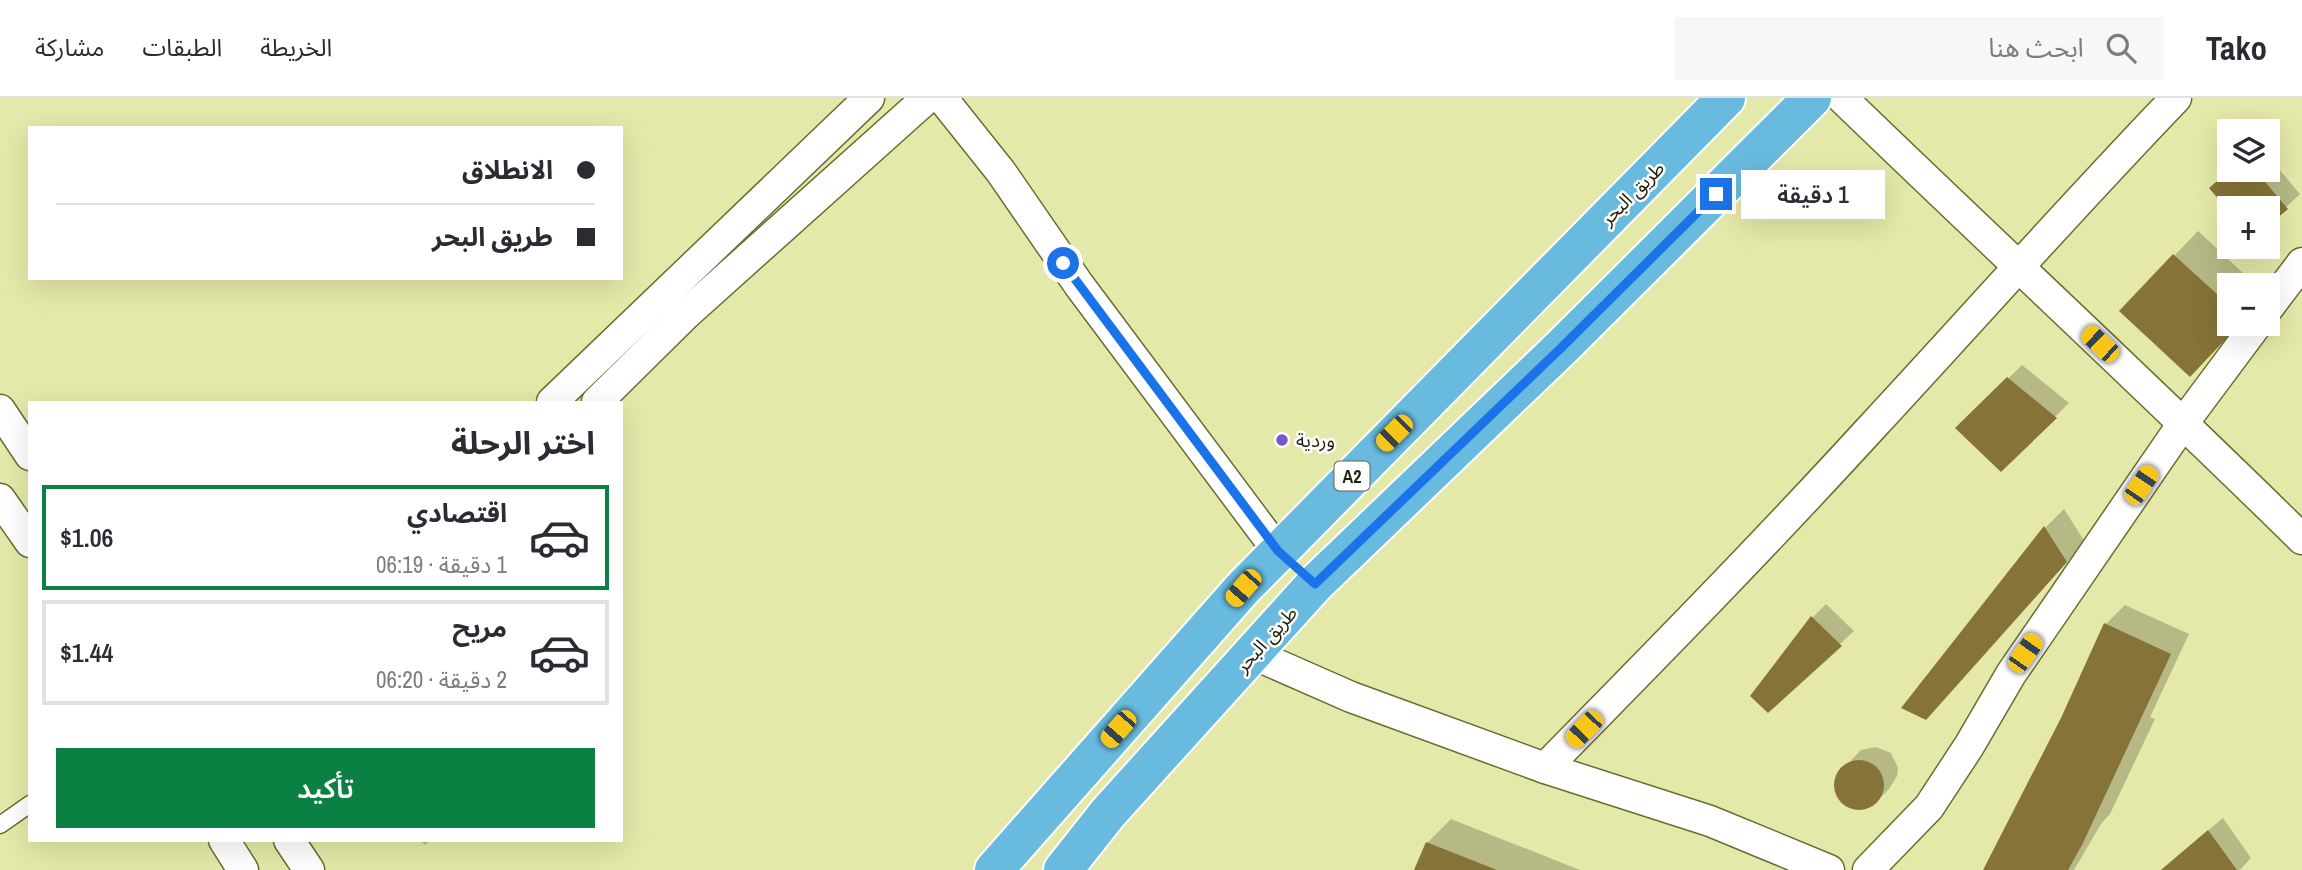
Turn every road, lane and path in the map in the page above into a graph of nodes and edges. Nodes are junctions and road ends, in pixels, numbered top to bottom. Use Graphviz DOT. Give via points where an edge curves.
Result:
graph roads {
  1 [pos="869,98"];
  2 [pos="927,98"];
  3 [pos="942,98"];
  4 [pos="1726,98"];
  5 [pos="1812,98"];
  6 [pos="1842,98"];
  7 [pos="2176,98"];
  8 [pos="2302,262"];
  9 [pos="2017,267"];
  10 [pos="2280,292"];
  11 [pos="2248,336"];
  12 [pos="553,401"];
  13 [pos="598,401"];
  14 [pos="0,410"];
  15 [pos="2184,422"];
  16 [pos="28,452"];
  17 [pos="0,499"];
  18 [pos="28,539"];
  19 [pos="2302,539"];
  20 [pos="1278,551"];
  21 [pos="1315,584"];
  22 [pos="1253,654"];
  23 [pos="1545,768"];
  24 [pos="28,805"];
  25 [pos="0,825"];
  26 [pos="225,842"];
  27 [pos="290,842"];
  28 [pos="243,870"];
  29 [pos="309,870"];
  30 [pos="994,870"];
  31 [pos="1063,870"];
  32 [pos="1829,870"];
  33 [pos="1868,870"];
  1 -- 12 [label="street"];
  2 -- 13 [label="street" via="685,315"];
  3 -- 20 [label="street" via="1002,172 1079,285"];
  4 -- 20 [label="highway, طريق البحر / A2"];
  5 -- 21 [label="highway, طريق البحر"];
  6 -- 9 [label="street"];
  7 -- 9 [label="street"];
  8 -- 10 [label="street"];
  9 -- 15 [label="street"];
  9 -- 23 [label="street" via="1842,460"];
  11 -- 15 [label="street"];
  14 -- 16 [label="street"];
  15 -- 19 [label="street"];
  15 -- 33 [label="street" via="2011,674 1928,807"];
  17 -- 18 [label="street"];
  20 -- 21 [label="highway"];
  20 -- 30 [label="highway, طريق البحر / A2"];
  21 -- 22 [label="highway, طريق البحر"];
  22 -- 23 [label="street" via="1351,697"];
  22 -- 31 [label="highway, طريق البحر" via="1108,813"];
  23 -- 32 [label="street" via="1710,821"];
  24 -- 25 [label="lane"];
  26 -- 28 [label="street"];
  27 -- 29 [label="street"];
}
